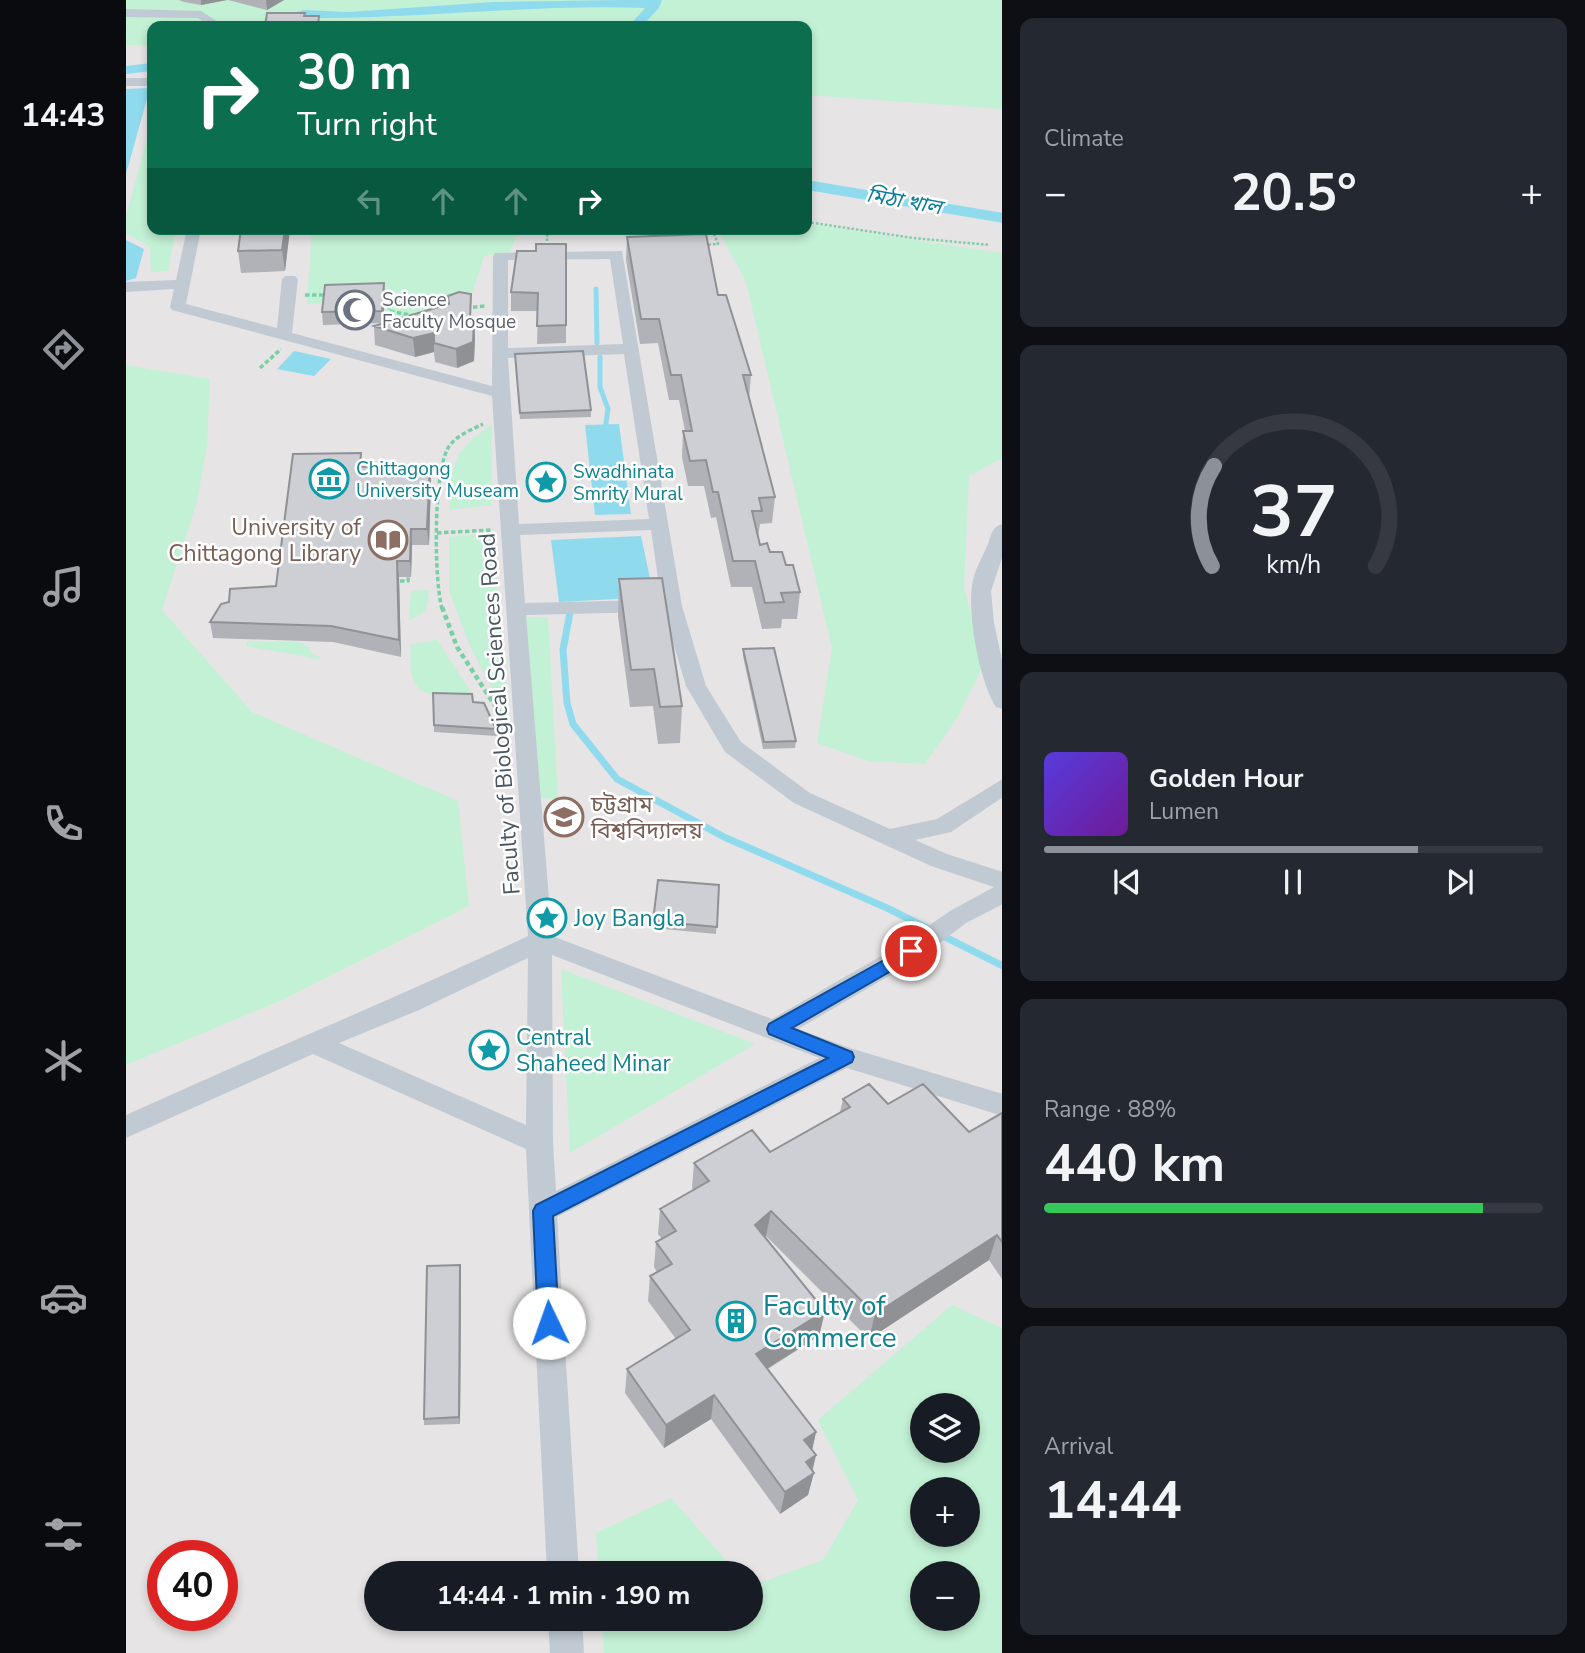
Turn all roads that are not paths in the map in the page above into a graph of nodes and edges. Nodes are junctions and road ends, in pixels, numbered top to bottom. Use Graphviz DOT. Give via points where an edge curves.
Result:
graph roads {
  1 [pos="126,13"];
  2 [pos="210,21"];
  3 [pos="126,82"];
  4 [pos="147,82"];
  5 [pos="193,235"];
  6 [pos="290,279"];
  7 [pos="181,284"];
  8 [pos="126,286"];
  9 [pos="284,334"];
  10 [pos="632,349"];
  11 [pos="500,353"];
  12 [pos="500,393"];
  13 [pos="660,524"];
  14 [pos="510,530"];
  15 [pos="1002,530"];
  16 [pos="672,606"];
  17 [pos="516,610"];
  18 [pos="1002,702"];
  19 [pos="1002,786"];
  20 [pos="889,837"];
  21 [pos="1002,881"];
  22 [pos="1002,894"];
  23 [pos="540,941"];
  24 [pos="776,1029"];
  25 [pos="313,1043"];
  26 [pos="845,1057"];
  27 [pos="1002,1105"];
  28 [pos="126,1127"];
  29 [pos="539,1143"];
  30 [pos="543,1211"];
  31 [pos="562,1561"];
  32 [pos="566,1631"];
  33 [pos="567,1653"];
  1 -- 2 [label="street" via="201,15"];
  3 -- 4 [label="street"];
  5 -- 7 [label="street"];
  6 -- 9 [label="street"];
  7 -- 8 [label="street"];
  7 -- 9 [label="street" via="178,307"];
  9 -- 12 [label="street"];
  10 -- 11 [label="street"];
  10 -- 11 [label="street, Faculty of Biological Sciences Road" via="617,254 500,256"];
  10 -- 13 [label="street"];
  11 -- 12 [label="street, Faculty of Biological Sciences Road"];
  12 -- 14 [label="street, Faculty of Biological Sciences Road"];
  13 -- 14 [label="street"];
  13 -- 16 [label="street"];
  14 -- 17 [label="street, Faculty of Biological Sciences Road"];
  15 -- 18 [label="street" via="982,582 982,604"];
  16 -- 17 [label="street"];
  16 -- 20 [label="street" via="696,686 733,747 802,798"];
  17 -- 23 [label="street, Faculty of Biological Sciences Road"];
  19 -- 20 [label="street" via="943,826"];
  20 -- 21 [label="street"];
  22 -- 24 [label="street"];
  23 -- 24 [label="street"];
  23 -- 25 [label="street"];
  23 -- 29 [label="street, Faculty of Biological Sciences Road"];
  24 -- 26 [label="street"];
  25 -- 28 [label="street"];
  25 -- 29 [label="street"];
  26 -- 27 [label="street"];
  26 -- 30 [label="street"];
  29 -- 30 [label="street, Faculty of Biological Sciences Road"];
  30 -- 31 [label="street"];
  32 -- 33 [label="street"];
}
